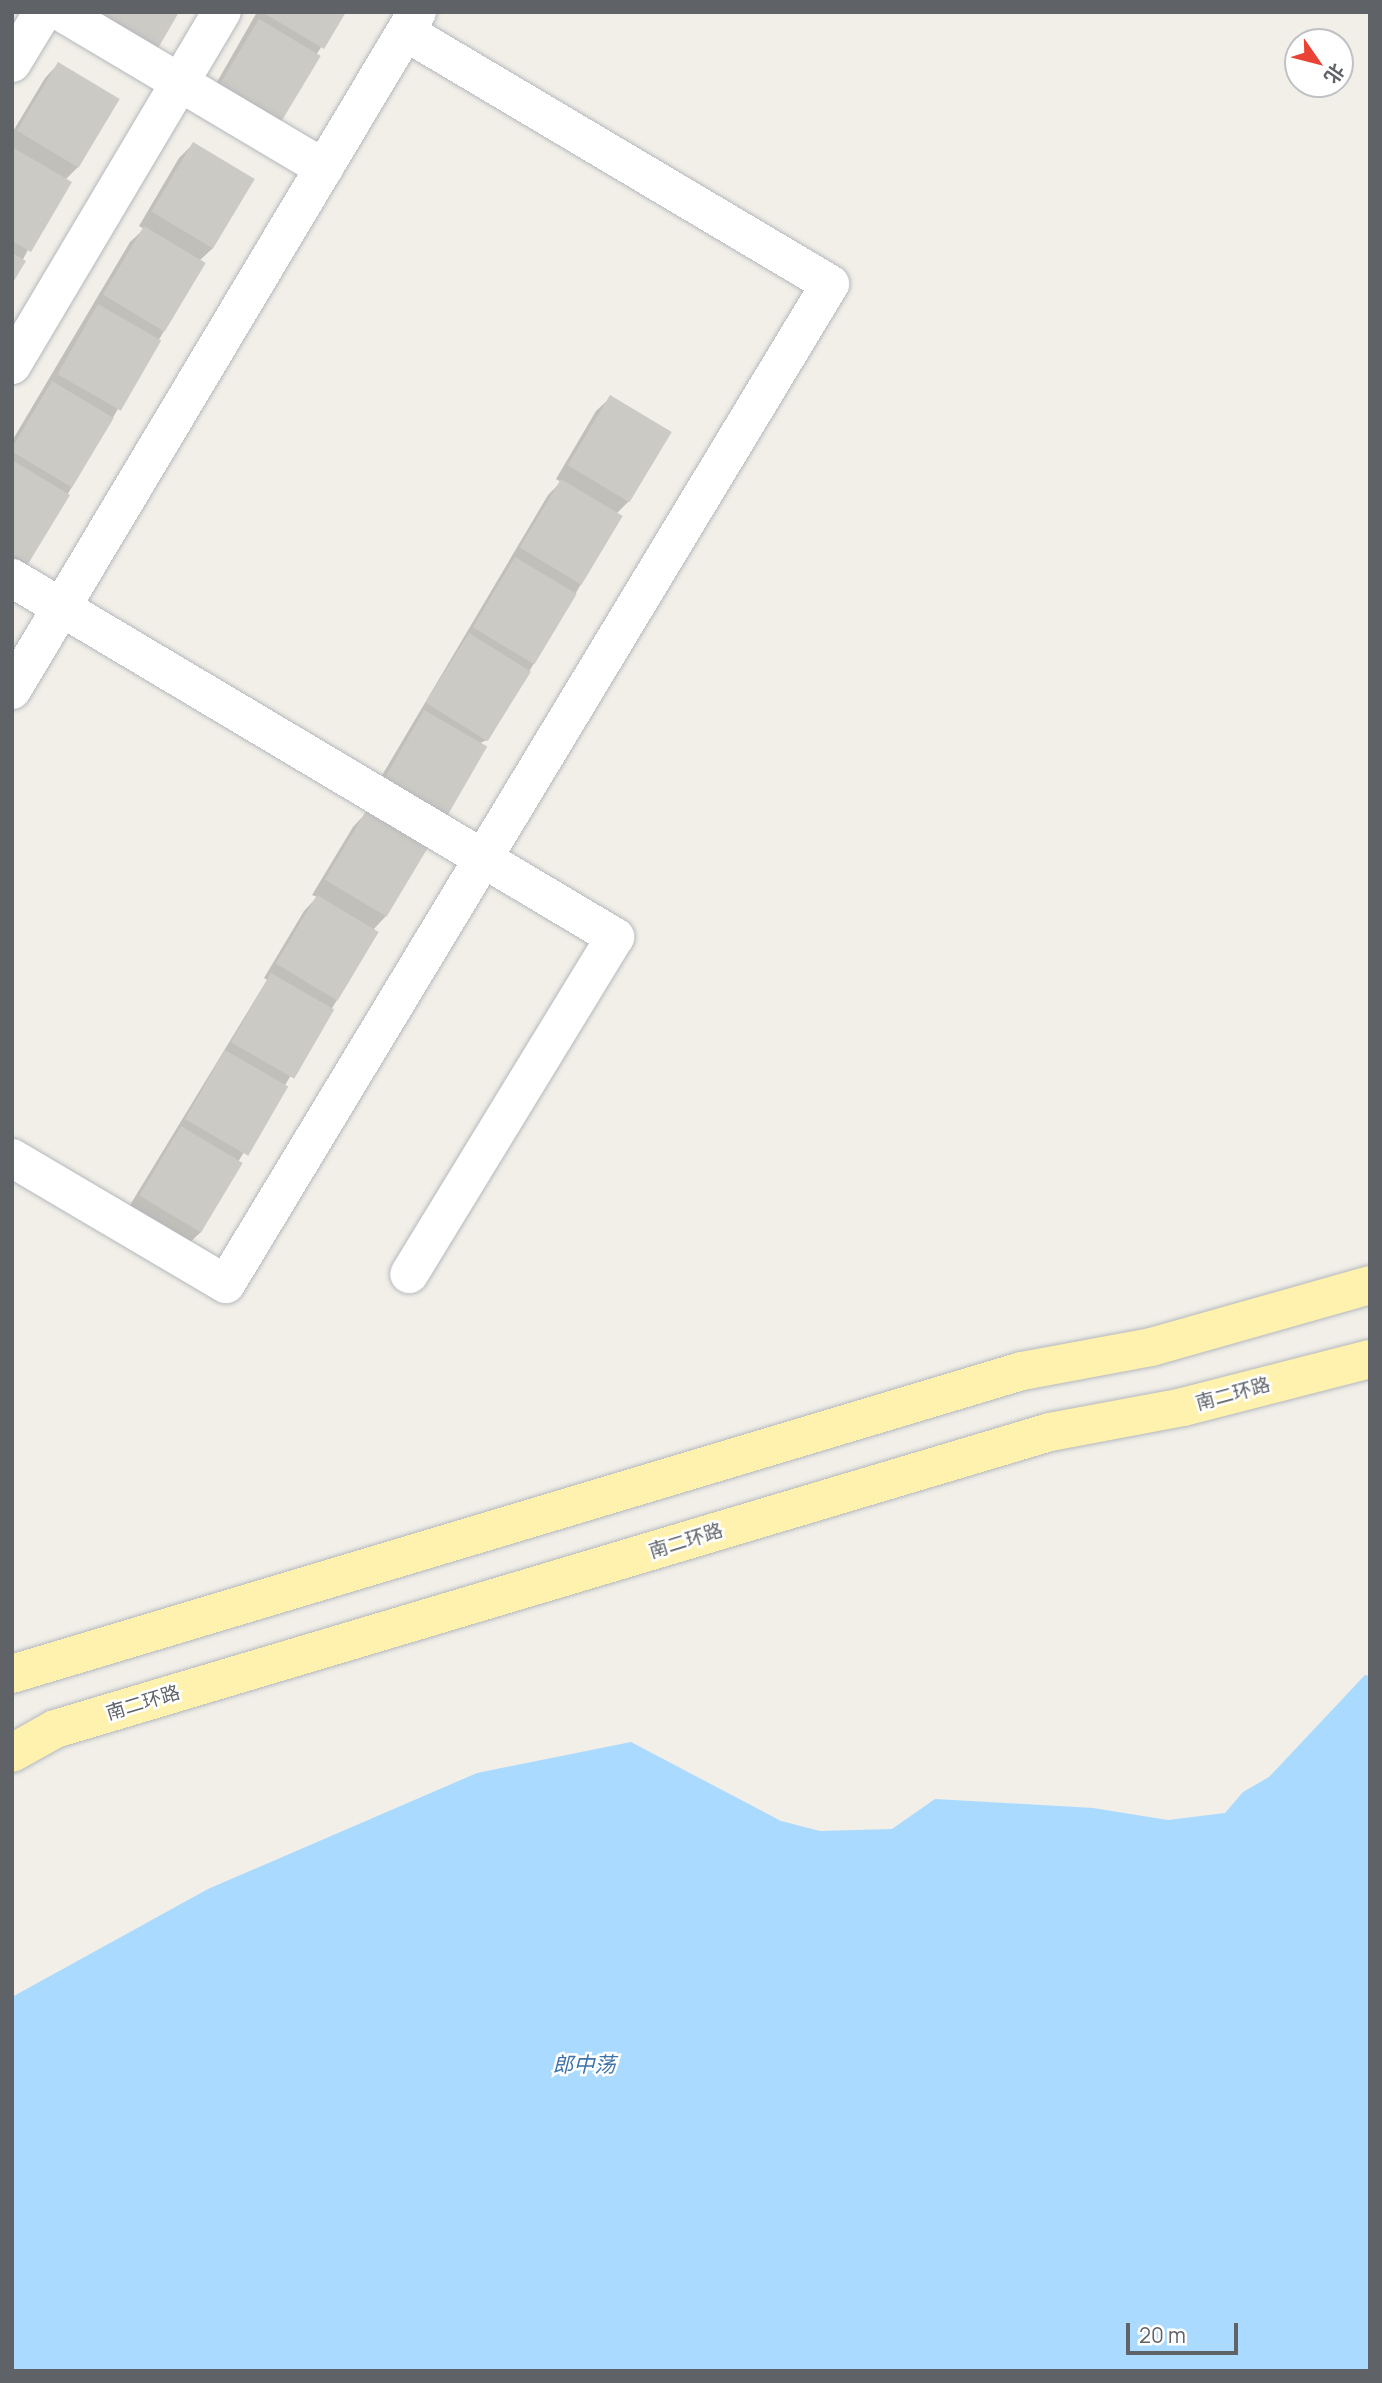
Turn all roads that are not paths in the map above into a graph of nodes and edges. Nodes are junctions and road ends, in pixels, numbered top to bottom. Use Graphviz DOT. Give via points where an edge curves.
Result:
graph roads {
  1 [pos="43,12"];
  2 [pos="61,12"];
  3 [pos="222,12"];
  4 [pos="411,22"];
  5 [pos="12,63"];
  6 [pos="180,83"];
  7 [pos="324,168"];
  8 [pos="12,365"];
  9 [pos="12,578"];
  10 [pos="62,607"];
  11 [pos="12,690"];
  12 [pos="483,859"];
  13 [pos="12,1158"];
  14 [pos="409,1274"];
  15 [pos="1370,1286"];
  16 [pos="1370,1359"];
  17 [pos="12,1674"];
  18 [pos="12,1753"];
  1 -- 5 [label="lane"];
  2 -- 6 [label="lane"];
  3 -- 6 [label="lane"];
  4 -- 7 [label="lane"];
  4 -- 12 [label="lane" via="830,284"];
  6 -- 7 [label="lane"];
  6 -- 8 [label="lane"];
  7 -- 10 [label="lane"];
  9 -- 10 [label="lane"];
  10 -- 11 [label="lane"];
  10 -- 12 [label="lane"];
  12 -- 13 [label="lane" via="226,1284"];
  12 -- 14 [label="lane" via="615,937"];
  15 -- 17 [label="main road" via="1151,1347 1022,1371"];
  16 -- 18 [label="main road, 南二环路" via="1183,1407 1050,1432 55,1729"];
}
